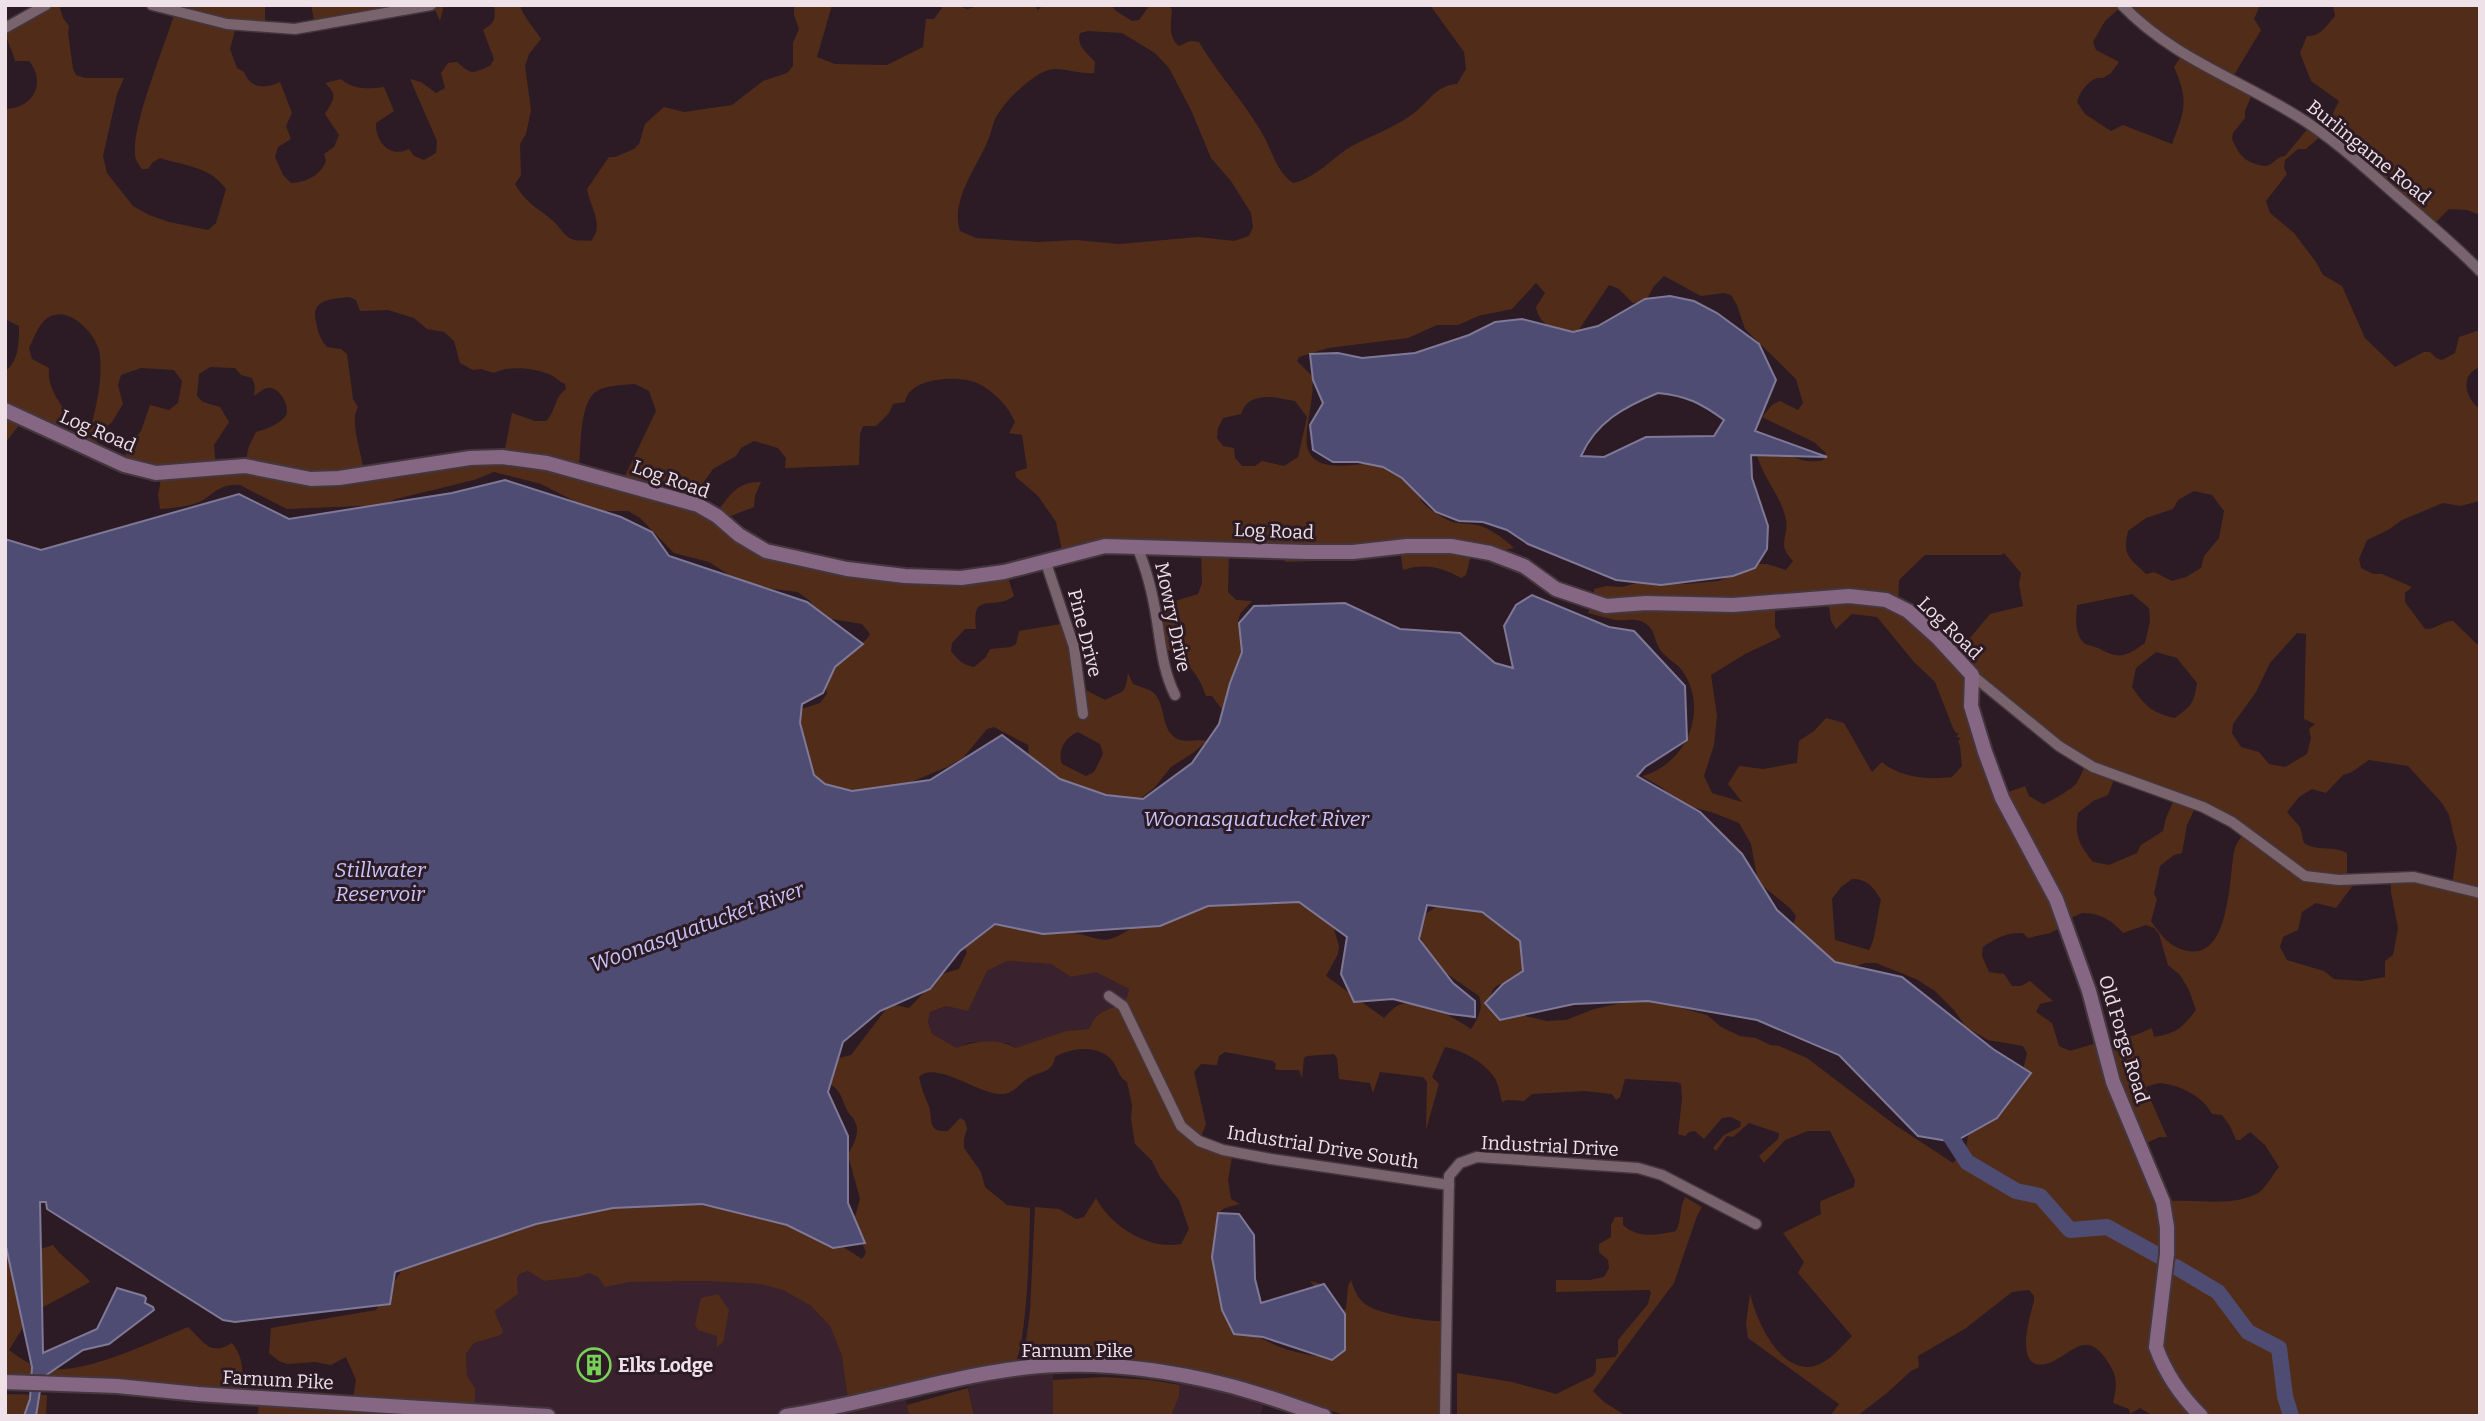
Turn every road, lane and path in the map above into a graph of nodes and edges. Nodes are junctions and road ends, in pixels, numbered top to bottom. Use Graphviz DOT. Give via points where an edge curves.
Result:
graph roads {
  1 [pos="46,5"];
  2 [pos="152,5"];
  3 [pos="431,5"];
  4 [pos="2122,5"];
  5 [pos="5,28"];
  6 [pos="2480,271"];
  7 [pos="5,410"];
  8 [pos="1138,547"];
  9 [pos="1046,562"];
  10 [pos="1972,675"];
  11 [pos="1175,695"];
  12 [pos="1083,714"];
  13 [pos="2480,894"];
  14 [pos="1109,996"];
  15 [pos="1449,1185"];
  16 [pos="1756,1224"];
  17 [pos="5,1382"];
  18 [pos="548,1416"];
  19 [pos="786,1416"];
  20 [pos="1324,1416"];
  21 [pos="1445,1416"];
  22 [pos="2201,1416"];
  1 -- 5 [label="street"];
  2 -- 3 [label="street" via="227,24 295,29"];
  4 -- 6 [label="street, Burlingame Road" via="2169,46 2299,117 2333,142"];
  7 -- 9 [label="street, Log Road" via="124,465 156,473 246,467 311,479 339,478 502,457 547,463 698,505 766,551 834,566 961,578"];
  8 -- 9 [label="street, Log Road" via="1105,546"];
  8 -- 10 [label="street, Log Road" via="1307,552 1451,546 1490,553 1524,566 1556,589 1606,606 1733,605 1849,596 1886,600 1908,611"];
  8 -- 11 [label="street, Mowry Drive" via="1155,607 1166,678"];
  9 -- 12 [label="street, Pine Drive" via="1074,647"];
  10 -- 13 [label="street, Log Road" via="2093,767 2203,807 2232,822 2305,876 2339,880 2414,877"];
  10 -- 22 [label="street, Old Forge Road" via="1971,706 1984,752 2002,798 2056,899 2089,992 2113,1082 2163,1202 2167,1254 2156,1347 2183,1396"];
  14 -- 15 [label="street, Industrial Drive South" via="1123,1006 1181,1126 1199,1141 1273,1160"];
  15 -- 16 [label="street, Industrial Drive" via="1449,1176 1460,1163 1477,1157 1638,1168 1662,1175"];
  15 -- 21 [label="street"];
  17 -- 18 [label="street, Farnum Pike"];
  19 -- 20 [label="street, Farnum Pike" via="974,1375 1052,1366 1122,1367 1186,1376"];
}
